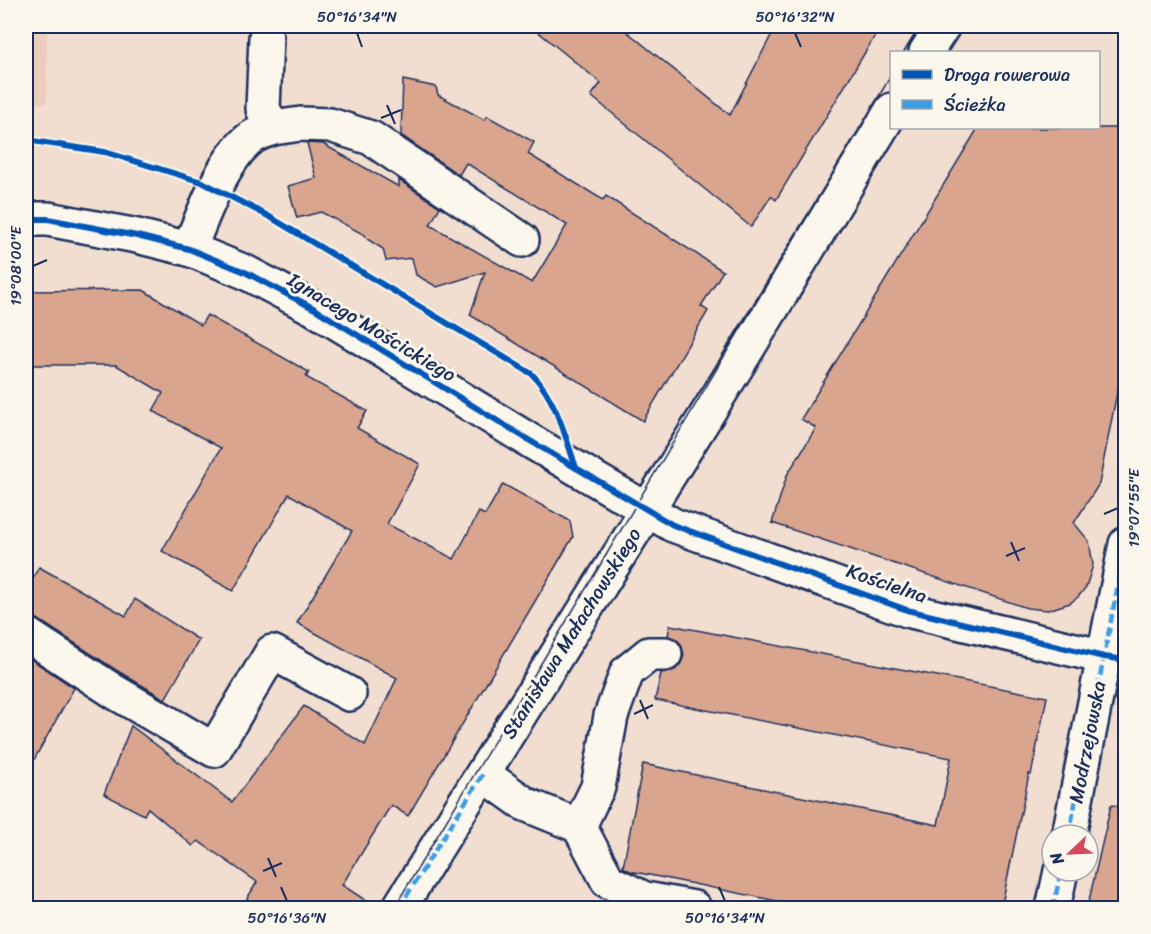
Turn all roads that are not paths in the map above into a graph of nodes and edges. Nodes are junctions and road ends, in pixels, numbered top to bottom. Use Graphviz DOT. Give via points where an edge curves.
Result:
graph roads {
  1 [pos="943,26"];
  2 [pos="266,37"];
  3 [pos="927,51"];
  4 [pos="890,112"];
  5 [pos="273,128"];
  6 [pos="26,219"];
  7 [pos="522,240"];
  8 [pos="189,249"];
  9 [pos="646,509"];
  10 [pos="1125,544"];
  11 [pos="26,634"];
  12 [pos="665,654"];
  13 [pos="1114,658"];
  14 [pos="349,694"];
  15 [pos="483,774"];
  16 [pos="1071,823"];
  17 [pos="579,826"];
  18 [pos="1058,883"];
  19 [pos="399,909"];
  20 [pos="694,909"];
  21 [pos="1053,909"];
  1 -- 3 [label="street"];
  2 -- 5 [label="street" via="263,109"];
  4 -- 9 [label="street, Stanisława Małachowskiego"];
  5 -- 7 [label="street" via="330,125 371,138"];
  5 -- 8 [label="street" via="252,137 235,156 215,188"];
  6 -- 8 [label="street, Ignacego Mościckiego" via="70,223"];
  8 -- 9 [label="street, Ignacego Mościckiego" via="245,272 315,309"];
  9 -- 13 [label="street, Kościelna" via="674,525 907,610"];
  9 -- 15 [label="street, Stanisława Małachowskiego"];
  10 -- 13 [label="street, Modrzejowska"];
  11 -- 14 [label="street" via="214,750 272,652"];
  12 -- 17 [label="street" via="649,654 627,672 611,716 598,787"];
  13 -- 16 [label="street, Modrzejowska"];
  15 -- 17 [label="street" via="525,804"];
  15 -- 19 [label="street, Stanisława Małachowskiego"];
  17 -- 20 [label="street" via="609,881 645,899"];
  18 -- 21 [label="street"];
}
